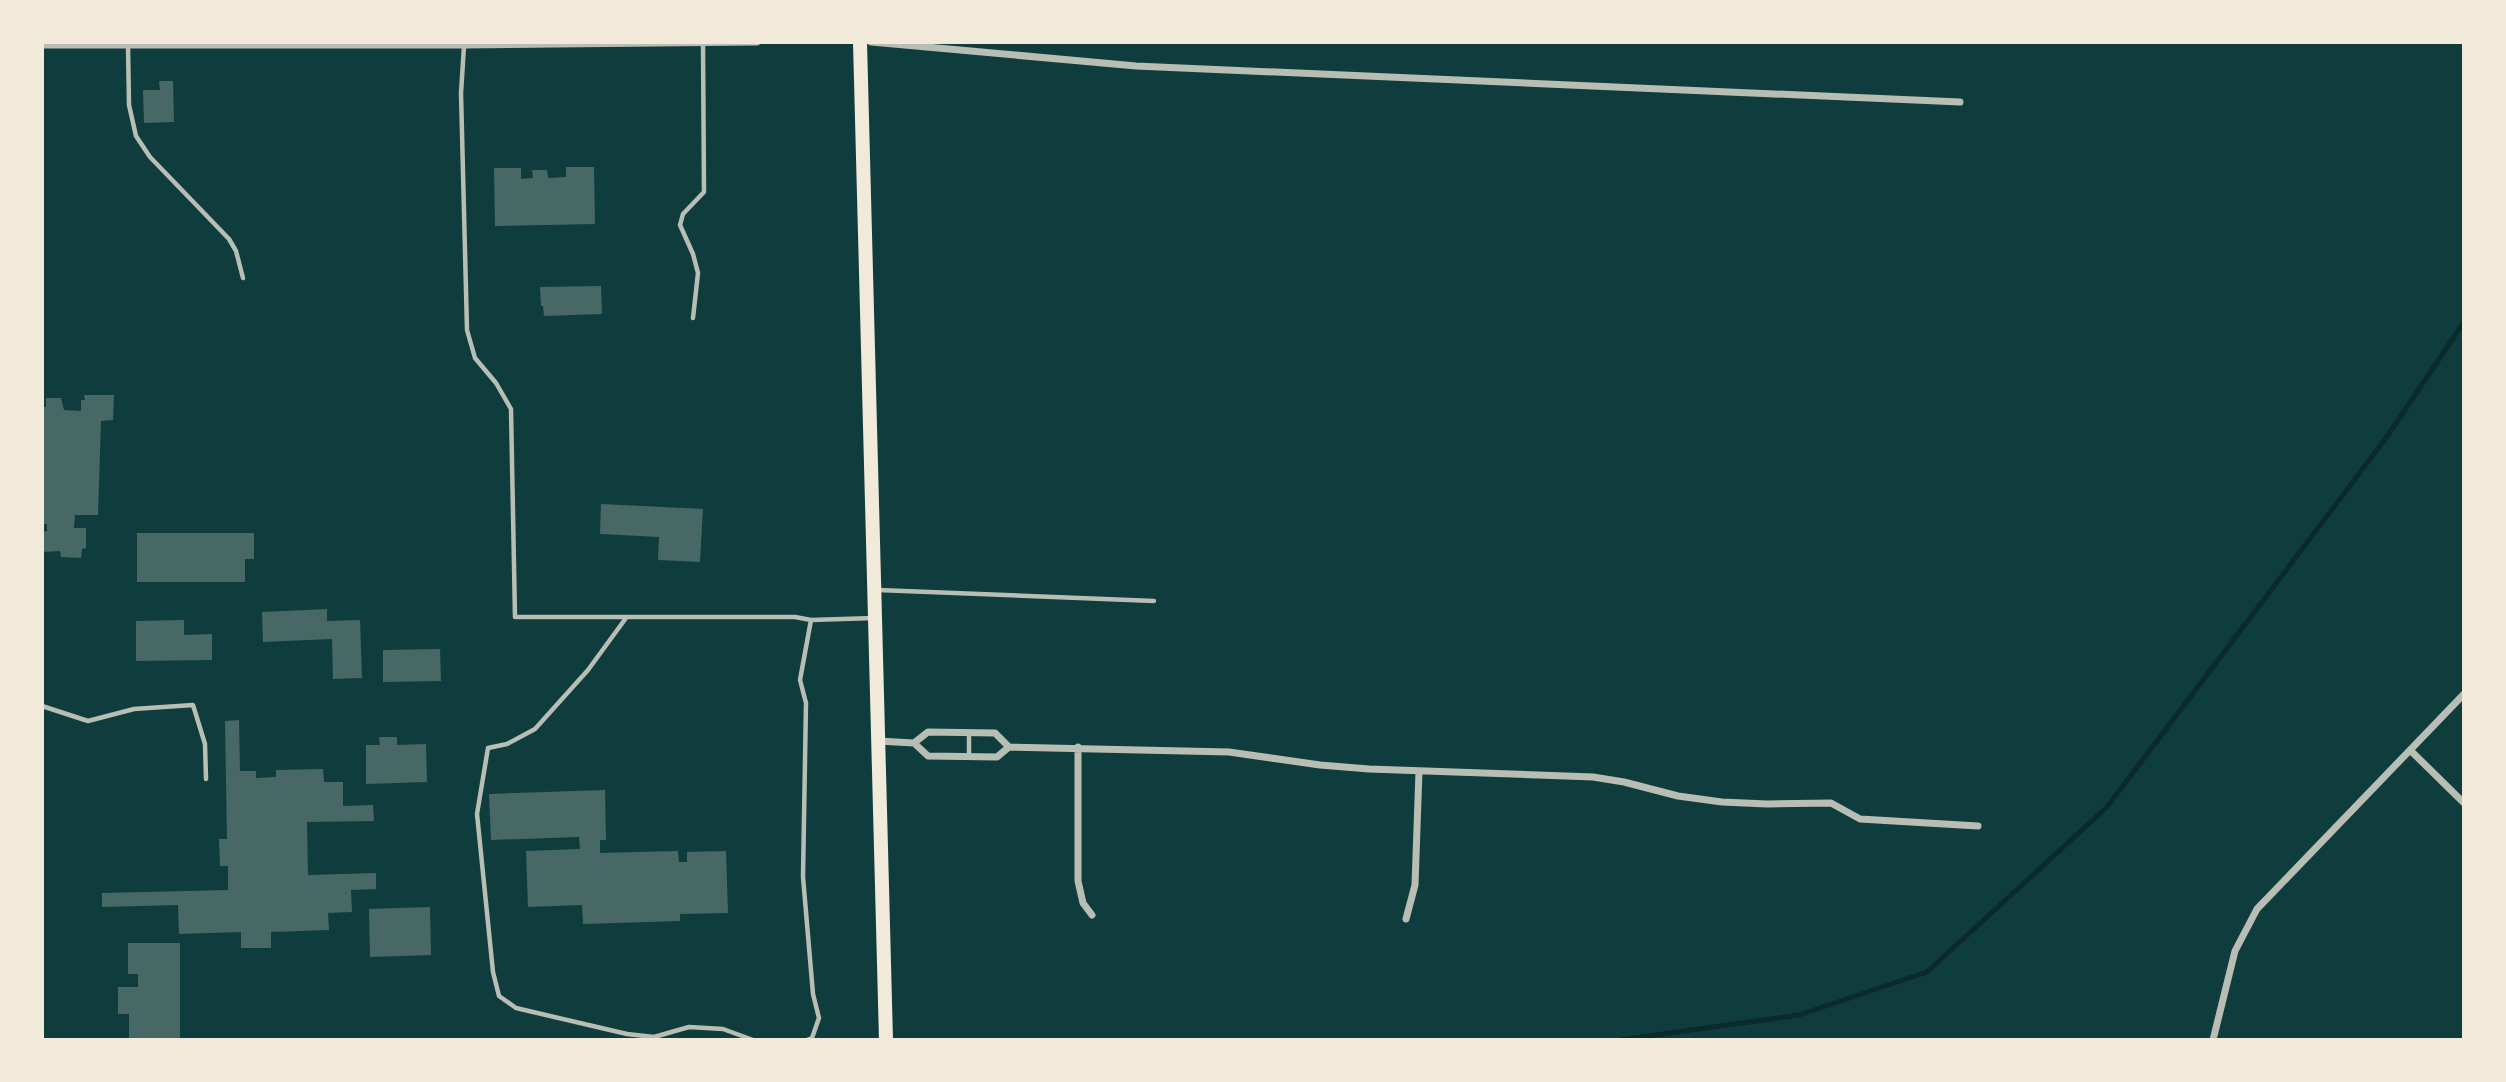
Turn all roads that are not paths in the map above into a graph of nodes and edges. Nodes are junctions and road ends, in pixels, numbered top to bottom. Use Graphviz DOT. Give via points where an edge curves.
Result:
graph roads {
  1 [pos="757,42"];
  2 [pos="860,42"];
  3 [pos="871,42"];
  4 [pos="703,43"];
  5 [pos="42,45"];
  6 [pos="128,45"];
  7 [pos="464,45"];
  8 [pos="1959,102"];
  9 [pos="243,278"];
  10 [pos="693,318"];
  11 [pos="873,590"];
  12 [pos="1154,601"];
  13 [pos="626,617"];
  14 [pos="874,618"];
  15 [pos="811,621"];
  16 [pos="2464,694"];
  17 [pos="42,706"];
  18 [pos="969,733"];
  19 [pos="878,741"];
  20 [pos="914,743"];
  21 [pos="1009,747"];
  22 [pos="1078,747"];
  23 [pos="2410,750"];
  24 [pos="969,757"];
  25 [pos="1419,771"];
  26 [pos="206,779"];
  27 [pos="2464,803"];
  28 [pos="1978,826"];
  29 [pos="1091,915"];
  30 [pos="1406,919"];
  31 [pos="654,1038"];
  32 [pos="753,1040"];
  33 [pos="807,1040"];
  34 [pos="886,1040"];
  35 [pos="2213,1040"];
  1 -- 4 [label="street"];
  2 -- 11 [label="main road"];
  3 -- 8 [label="street" via="1136,66"];
  4 -- 7 [label="street"];
  4 -- 10 [label="lane" via="704,192 683,214 680,226 698,273"];
  5 -- 6 [label="street"];
  6 -- 7 [label="street"];
  6 -- 9 [label="lane" via="136,136 150,158 229,239"];
  7 -- 13 [label="lane" via="461,93 467,330 475,358 511,409 515,617"];
  11 -- 12 [label="lane"];
  11 -- 14 [label="main road"];
  13 -- 15 [label="lane" via="795,617"];
  13 -- 31 [label="lane" via="588,670 535,729 488,748 477,814 499,996 516,1008"];
  14 -- 15 [label="lane"];
  14 -- 19 [label="main road"];
  15 -- 33 [label="lane" via="800,680 807,703 803,877 818,1018 812,1038"];
  16 -- 23 [label="street"];
  17 -- 26 [label="lane" via="88,721 134,709 193,705 205,744"];
  18 -- 20 [label="street" via="928,732"];
  18 -- 21 [label="street" via="995,733"];
  18 -- 24 [label="lane"];
  19 -- 20 [label="street"];
  19 -- 34 [label="main road"];
  20 -- 24 [label="street" via="928,756"];
  21 -- 22 [label="street"];
  21 -- 24 [label="street" via="997,757"];
  22 -- 25 [label="street" via="1228,752 1320,765"];
  22 -- 29 [label="street" via="1078,881"];
  23 -- 27 [label="street"];
  23 -- 35 [label="street" via="2257,909 2235,951"];
  25 -- 28 [label="street" via="1593,778 1722,802 1831,803 1860,819"];
  25 -- 30 [label="street" via="1415,885"];
  31 -- 32 [label="lane" via="689,1027 723,1029"];
}
